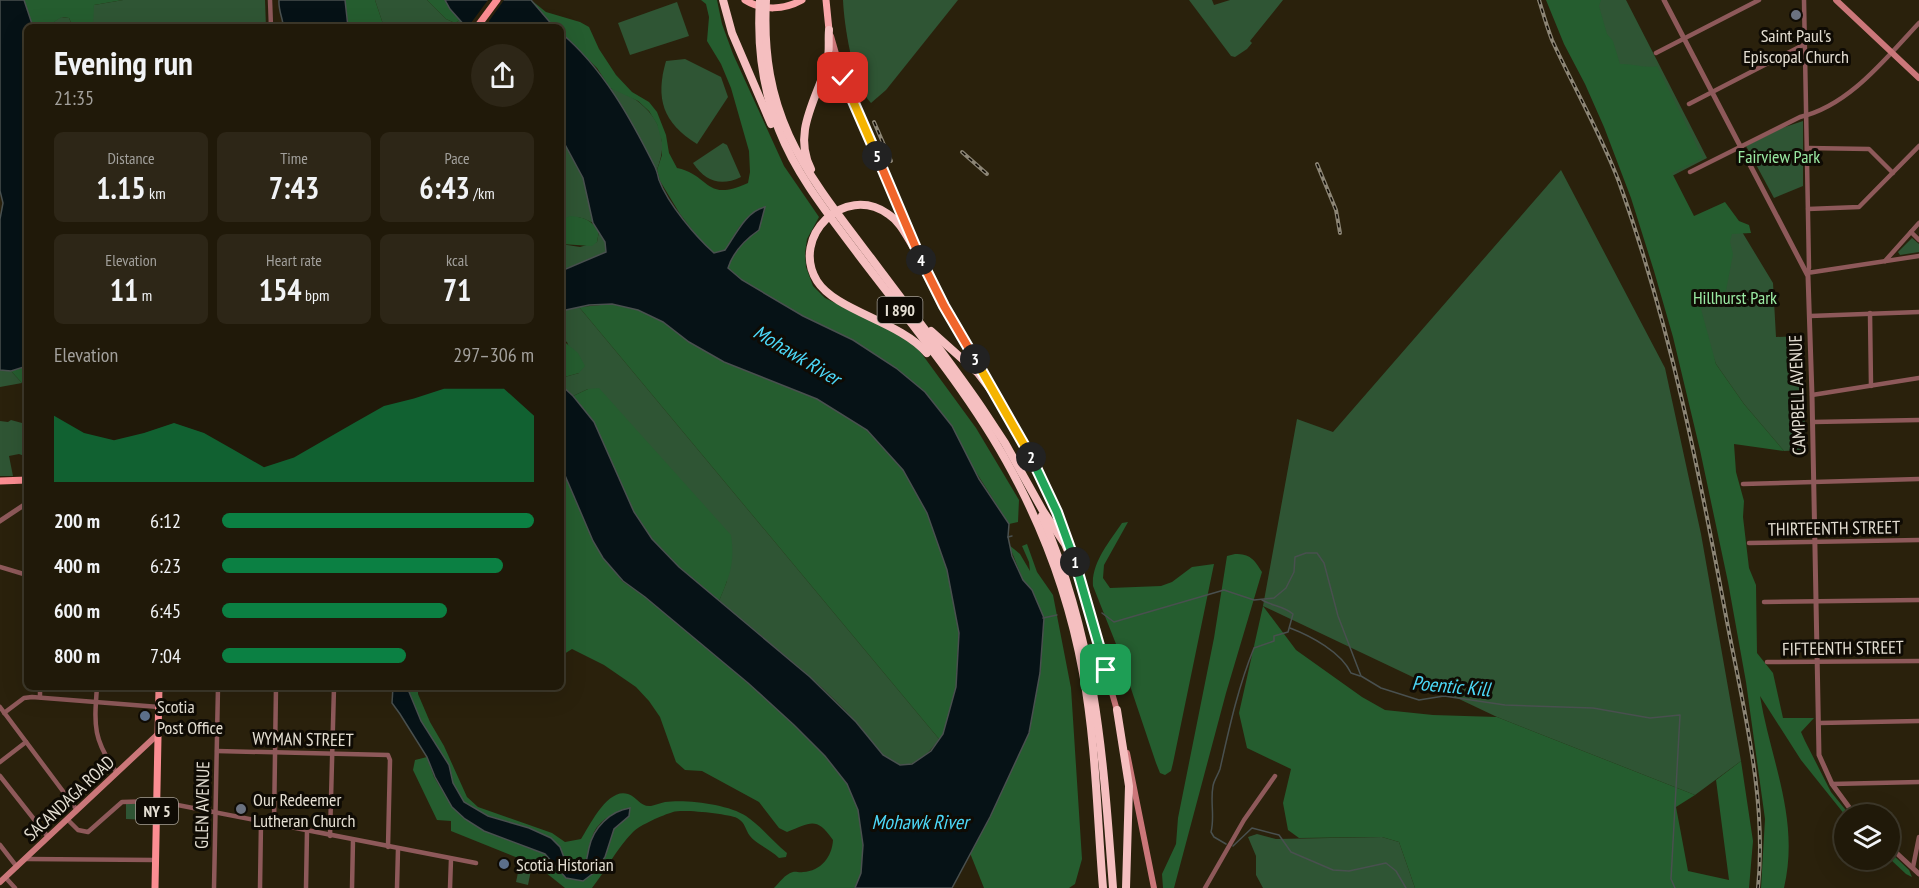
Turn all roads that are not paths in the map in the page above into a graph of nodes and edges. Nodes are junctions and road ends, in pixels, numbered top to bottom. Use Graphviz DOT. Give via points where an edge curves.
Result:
graph roads {
  1 [pos="270,0"];
  2 [pos="497,0"];
  3 [pos="723,0"];
  4 [pos="745,0"];
  5 [pos="760,0"];
  6 [pos="766,0"];
  7 [pos="802,0"];
  8 [pos="826,0"];
  9 [pos="1664,0"];
  10 [pos="1759,0"];
  11 [pos="1804,0"];
  12 [pos="1839,1"];
  13 [pos="762,21"];
  14 [pos="1919,23"];
  15 [pos="271,24"];
  16 [pos="479,24"];
  17 [pos="829,30"];
  18 [pos="1684,39"];
  19 [pos="1805,44"];
  20 [pos="1892,52"];
  21 [pos="1656,53"];
  22 [pos="1919,78"];
  23 [pos="1711,93"];
  24 [pos="1689,104"];
  25 [pos="1807,115"];
  26 [pos="1740,146"];
  27 [pos="1919,146"];
  28 [pos="1808,148"];
  29 [pos="1690,172"];
  30 [pos="1893,173"];
  31 [pos="810,189"];
  32 [pos="825,204"];
  33 [pos="1808,209"];
  34 [pos="840,223"];
  35 [pos="1919,223"];
  36 [pos="1911,232"];
  37 [pos="1919,240"];
  38 [pos="918,254"];
  39 [pos="1919,256"];
  40 [pos="1885,261"];
  41 [pos="1807,273"];
  42 [pos="890,283"];
  43 [pos="1919,312"];
  44 [pos="1870,313"];
  45 [pos="1810,316"];
  46 [pos="1919,378"];
  47 [pos="1871,386"];
  48 [pos="964,395"];
  49 [pos="1812,395"];
  50 [pos="997,398"];
  51 [pos="1919,420"];
  52 [pos="1813,422"];
  53 [pos="1015,461"];
  54 [pos="1919,479"];
  55 [pos="24,480"];
  56 [pos="0,481"];
  57 [pos="1814,483"];
  58 [pos="1743,484"];
  59 [pos="24,505"];
  60 [pos="0,521"];
  61 [pos="1919,540"];
  62 [pos="1815,542"];
  63 [pos="1749,543"];
  64 [pos="0,569"];
  65 [pos="24,574"];
  66 [pos="1079,578"];
  67 [pos="1919,600"];
  68 [pos="1764,602"];
  69 [pos="1816,602"];
  70 [pos="1919,661"];
  71 [pos="1767,662"];
  72 [pos="1818,663"];
  73 [pos="40,690"];
  74 [pos="97,690"];
  75 [pos="159,690"];
  76 [pos="218,690"];
  77 [pos="276,690"];
  78 [pos="334,690"];
  79 [pos="40,698"];
  80 [pos="96,702"];
  81 [pos="0,707"];
  82 [pos="159,707"];
  83 [pos="1117,710"];
  84 [pos="4,713"];
  85 [pos="1919,721"];
  86 [pos="1819,723"];
  87 [pos="158,735"];
  88 [pos="26,742"];
  89 [pos="217,751"];
  90 [pos="274,752"];
  91 [pos="333,753"];
  92 [pos="0,762"];
  93 [pos="117,773"];
  94 [pos="0,776"];
  95 [pos="1275,776"];
  96 [pos="1919,782"];
  97 [pos="1832,784"];
  98 [pos="158,801"];
  99 [pos="1847,804"];
  100 [pos="77,810"];
  101 [pos="215,814"];
  102 [pos="1097,815"];
  103 [pos="67,819"];
  104 [pos="261,822"];
  105 [pos="273,824"];
  106 [pos="307,831"];
  107 [pos="330,836"];
  108 [pos="48,837"];
  109 [pos="1919,837"];
  110 [pos="353,840"];
  111 [pos="0,845"];
  112 [pos="388,847"];
  113 [pos="398,849"];
  114 [pos="1900,856"];
  115 [pos="25,859"];
  116 [pos="451,859"];
  117 [pos="155,860"];
  118 [pos="476,863"];
  119 [pos="17,867"];
  120 [pos="1913,867"];
  121 [pos="1919,874"];
  122 [pos="3,880"];
  123 [pos="15,888"];
  124 [pos="155,888"];
  125 [pos="214,888"];
  126 [pos="260,888"];
  127 [pos="306,888"];
  128 [pos="352,888"];
  129 [pos="398,888"];
  130 [pos="450,888"];
  131 [pos="1098,888"];
  132 [pos="1103,888"];
  133 [pos="1113,888"];
  134 [pos="1126,888"];
  135 [pos="1155,888"];
  136 [pos="1205,888"];
  1 -- 15 [label="street"];
  2 -- 16 [label="main road"];
  3 -- 31 [label="highway" via="732,33 776,136"];
  4 -- 7 [label="highway" via="775,9"];
  5 -- 13 [label="highway, I 890"];
  6 -- 13 [label="highway, I 890"];
  8 -- 17 [label="highway"];
  9 -- 18 [label="street, CAMPBELL AVENUE"];
  10 -- 18 [label="street"];
  11 -- 19 [label="street"];
  12 -- 20 [label="main road"];
  13 -- 31 [label="highway, I 890" via="763,75 771,110"];
  13 -- 32 [label="highway, I 890" via="780,114"];
  14 -- 20 [label="street"];
  17 -- 32 [label="highway" via="828,59 802,137 807,162"];
  17 -- 38 [label="main road" via="843,78"];
  18 -- 21 [label="street"];
  18 -- 23 [label="street, CAMPBELL AVENUE"];
  19 -- 23 [label="street"];
  19 -- 25 [label="street"];
  20 -- 22 [label="main road"];
  20 -- 25 [label="street" via="1860,86"];
  23 -- 24 [label="street"];
  23 -- 26 [label="street, CAMPBELL AVENUE"];
  25 -- 26 [label="street"];
  25 -- 28 [label="street"];
  26 -- 29 [label="street"];
  26 -- 41 [label="street, CAMPBELL AVENUE"];
  27 -- 30 [label="street"];
  28 -- 30 [label="street" via="1869,149"];
  28 -- 33 [label="street"];
  30 -- 33 [label="street" via="1859,207"];
  31 -- 32 [label="highway, I 890"];
  32 -- 34 [label="highway, I 890"];
  33 -- 41 [label="street"];
  34 -- 42 [label="highway, I 890"];
  34 -- 48 [label="highway, I 890"];
  35 -- 36 [label="street"];
  36 -- 37 [label="street"];
  36 -- 40 [label="street"];
  38 -- 48 [label="highway" via="894,218 877,207 860,204 837,210 821,223 812,238 810,258 815,277 827,292 914,340"];
  38 -- 50 [label="main road"];
  39 -- 40 [label="street"];
  40 -- 41 [label="street"];
  41 -- 45 [label="street, CAMPBELL AVENUE"];
  42 -- 50 [label="highway" via="935,336 978,373"];
  42 -- 53 [label="highway, I 890" via="970,390"];
  43 -- 44 [label="street"];
  44 -- 45 [label="street"];
  44 -- 47 [label="street"];
  45 -- 49 [label="street, CAMPBELL AVENUE"];
  46 -- 47 [label="street"];
  47 -- 49 [label="street"];
  48 -- 102 [label="highway, I 890" via="1018,483 1065,598 1086,693"];
  49 -- 52 [label="street, CAMPBELL AVENUE"];
  50 -- 66 [label="main road" via="1052,499"];
  51 -- 52 [label="street"];
  52 -- 57 [label="street, CAMPBELL AVENUE"];
  53 -- 66 [label="highway" via="1065,544"];
  53 -- 133 [label="highway, I 890" via="1058,556 1082,636 1102,744"];
  54 -- 57 [label="street"];
  55 -- 56 [label="main road"];
  57 -- 58 [label="street"];
  57 -- 62 [label="street, CAMPBELL AVENUE"];
  59 -- 60 [label="street"];
  61 -- 62 [label="street, THIRTEENTH STREET"];
  62 -- 63 [label="street, THIRTEENTH STREET"];
  62 -- 69 [label="street, CAMPBELL AVENUE"];
  64 -- 65 [label="street"];
  66 -- 83 [label="main road"];
  67 -- 69 [label="street"];
  68 -- 69 [label="street"];
  69 -- 72 [label="street, CAMPBELL AVENUE"];
  70 -- 72 [label="street, FIFTEENTH STREET"];
  71 -- 72 [label="street, FIFTEENTH STREET"];
  72 -- 86 [label="street, CAMPBELL AVENUE"];
  73 -- 79 [label="street"];
  74 -- 80 [label="street"];
  75 -- 82 [label="main road, NY 5"];
  76 -- 89 [label="street, GLEN AVENUE"];
  77 -- 90 [label="street"];
  78 -- 91 [label="street"];
  79 -- 80 [label="street"];
  79 -- 84 [label="street" via="24,698"];
  80 -- 82 [label="street"];
  80 -- 93 [label="street" via="96,736"];
  81 -- 84 [label="street"];
  82 -- 87 [label="main road, NY 5"];
  83 -- 134 [label="highway" via="1129,786"];
  83 -- 135 [label="main road"];
  84 -- 88 [label="street"];
  85 -- 86 [label="street"];
  86 -- 97 [label="street, CAMPBELL AVENUE" via="1819,755"];
  87 -- 93 [label="main road, SACANDAGA ROAD"];
  87 -- 98 [label="main road, NY 5"];
  88 -- 92 [label="street"];
  88 -- 100 [label="street"];
  89 -- 90 [label="street, WYMAN STREET"];
  89 -- 101 [label="street, GLEN AVENUE"];
  90 -- 91 [label="street, WYMAN STREET"];
  90 -- 105 [label="street"];
  91 -- 107 [label="street"];
  91 -- 112 [label="street, WYMAN STREET" via="389,756"];
  93 -- 100 [label="main road, SACANDAGA ROAD"];
  94 -- 108 [label="street"];
  95 -- 136 [label="street"];
  96 -- 97 [label="street"];
  97 -- 99 [label="street, CAMPBELL AVENUE"];
  98 -- 101 [label="street"];
  98 -- 103 [label="street" via="122,802 88,832 80,832"];
  98 -- 117 [label="main road, NY 5"];
  100 -- 103 [label="main road, SACANDAGA ROAD"];
  101 -- 104 [label="street"];
  101 -- 125 [label="street, GLEN AVENUE"];
  102 -- 131 [label="highway"];
  102 -- 132 [label="highway, I 890"];
  103 -- 108 [label="main road, SACANDAGA ROAD"];
  104 -- 105 [label="street"];
  104 -- 126 [label="street"];
  105 -- 106 [label="street"];
  106 -- 107 [label="street"];
  106 -- 127 [label="street"];
  107 -- 110 [label="street"];
  108 -- 115 [label="main road, SACANDAGA ROAD"];
  109 -- 120 [label="street"];
  110 -- 112 [label="street"];
  110 -- 128 [label="street"];
  111 -- 119 [label="street"];
  112 -- 113 [label="street"];
  113 -- 116 [label="street"];
  113 -- 129 [label="street"];
  114 -- 120 [label="street"];
  115 -- 117 [label="street"];
  115 -- 119 [label="main road, SACANDAGA ROAD"];
  116 -- 118 [label="street"];
  116 -- 130 [label="street"];
  117 -- 124 [label="main road, NY 5"];
  119 -- 122 [label="main road, SACANDAGA ROAD"];
  120 -- 121 [label="street"];
  122 -- 123 [label="street"];
}
